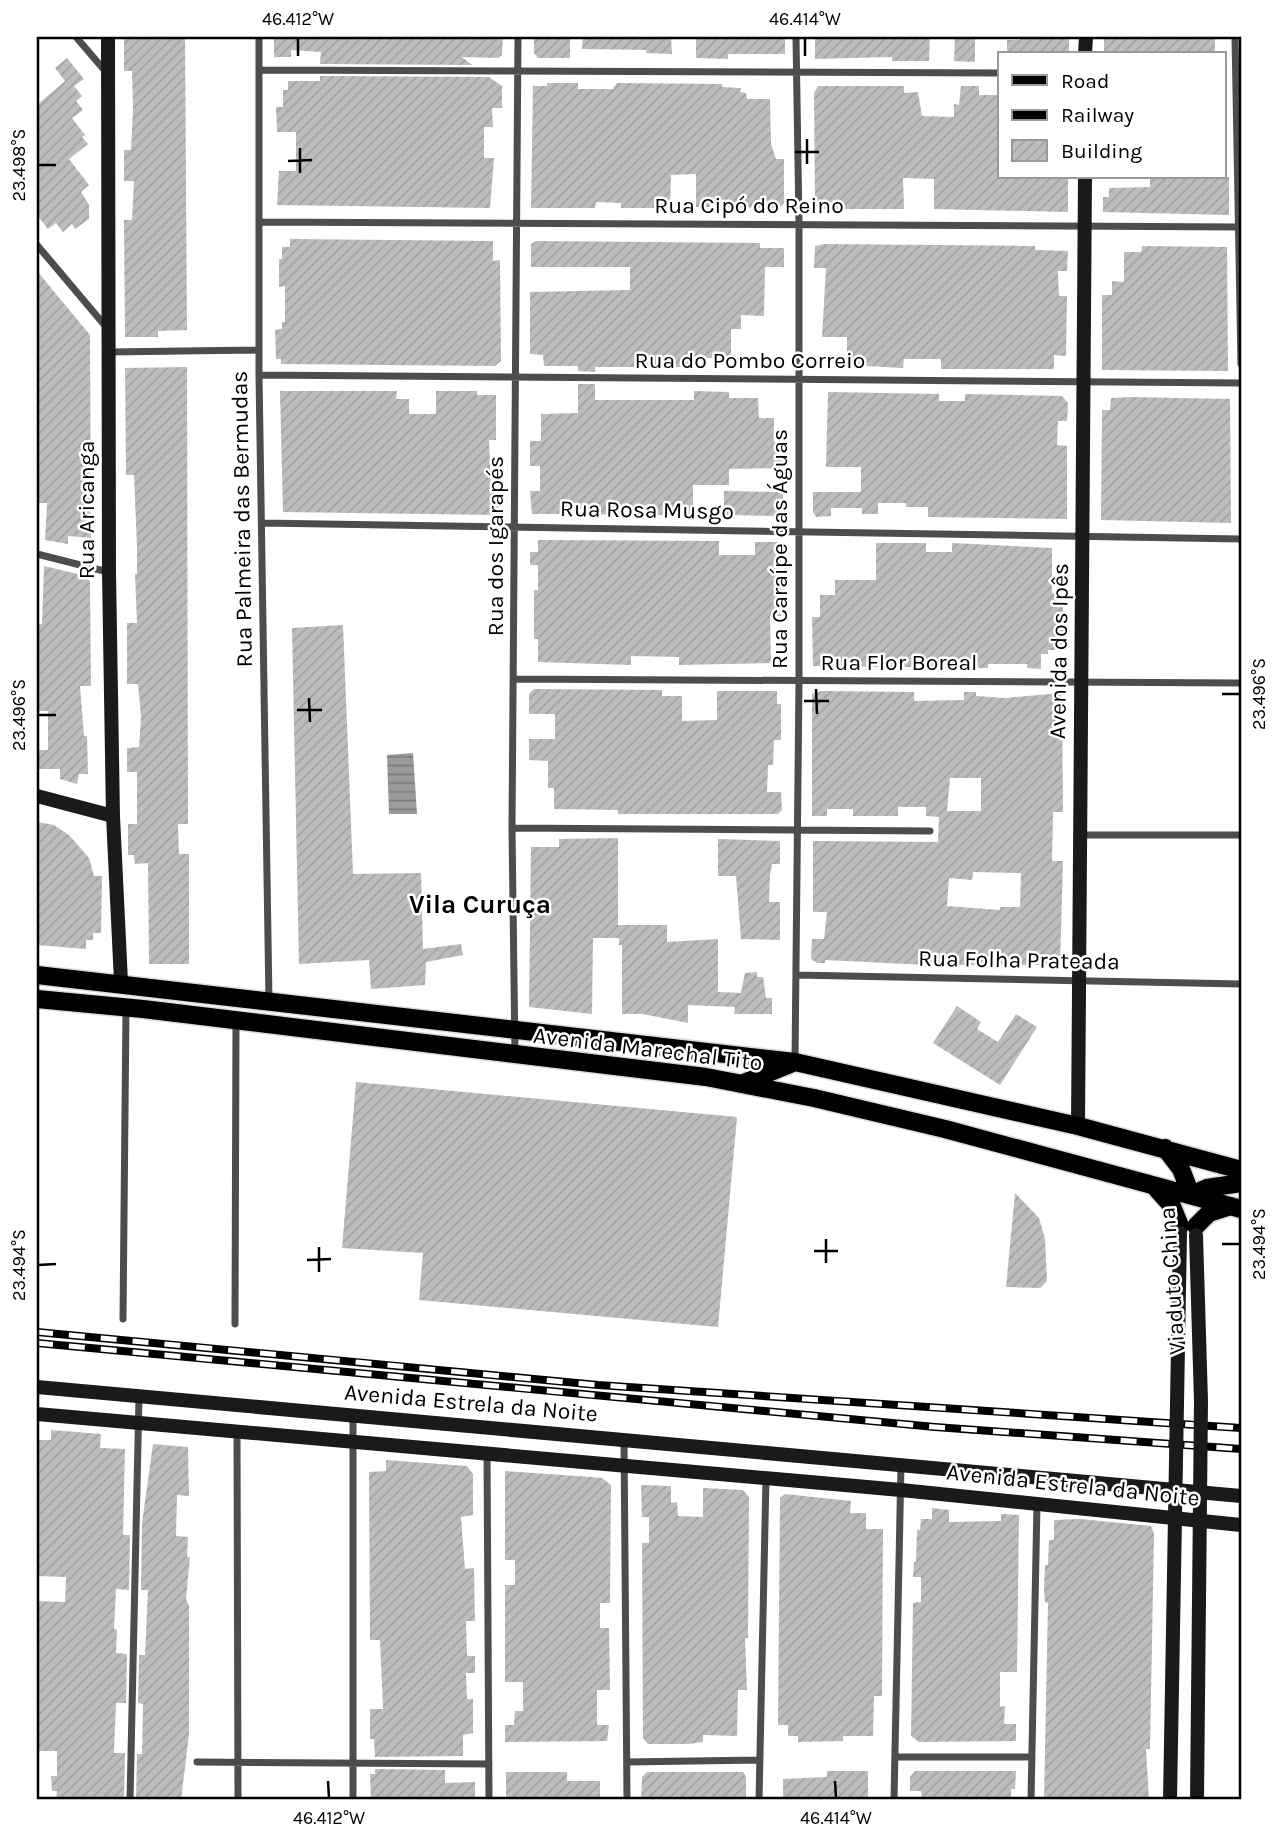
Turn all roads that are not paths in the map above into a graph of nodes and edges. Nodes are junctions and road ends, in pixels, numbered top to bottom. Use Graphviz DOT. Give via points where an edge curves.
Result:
graph roads {
  1 [pos="76,37"];
  2 [pos="108,37"];
  3 [pos="259,37"];
  4 [pos="518,37"];
  5 [pos="796,37"];
  6 [pos="1234,37"];
  7 [pos="260,70"];
  8 [pos="517,71"];
  9 [pos="794,72"];
  10 [pos="998,73"];
  11 [pos="1226,75"];
  12 [pos="1234,75"];
  13 [pos="109,76"];
  14 [pos="1085,178"];
  15 [pos="259,222"];
  16 [pos="515,223"];
  17 [pos="799,224"];
  18 [pos="1084,226"];
  19 [pos="1239,227"];
  20 [pos="37,247"];
  21 [pos="107,329"];
  22 [pos="259,350"];
  23 [pos="107,352"];
  24 [pos="1241,364"];
  25 [pos="259,375"];
  26 [pos="515,377"];
  27 [pos="798,379"];
  28 [pos="1083,382"];
  29 [pos="1241,383"];
  30 [pos="262,523"];
  31 [pos="514,527"];
  32 [pos="797,532"];
  33 [pos="1083,537"];
  34 [pos="1241,539"];
  35 [pos="37,554"];
  36 [pos="109,572"];
  37 [pos="514,679"];
  38 [pos="799,681"];
  39 [pos="1081,682"];
  40 [pos="1241,683"];
  41 [pos="37,796"];
  42 [pos="113,816"];
  43 [pos="512,828"];
  44 [pos="797,830"];
  45 [pos="930,831"];
  46 [pos="1080,835"];
  47 [pos="1241,835"];
  48 [pos="37,975"];
  49 [pos="796,975"];
  50 [pos="1077,979"];
  51 [pos="121,982"];
  52 [pos="1241,984"];
  53 [pos="37,999"];
  54 [pos="269,1001"];
  55 [pos="126,1007"];
  56 [pos="236,1020"];
  57 [pos="515,1030"];
  58 [pos="515,1056"];
  59 [pos="795,1062"];
  60 [pos="741,1084"];
  61 [pos="1078,1126"];
  62 [pos="1165,1148"];
  63 [pos="1241,1170"];
  64 [pos="1241,1183"];
  65 [pos="1151,1184"];
  66 [pos="1191,1195"];
  67 [pos="1236,1207"];
  68 [pos="1188,1230"];
  69 [pos="123,1319"];
  70 [pos="235,1324"];
  71 [pos="37,1387"];
  72 [pos="139,1396"];
  73 [pos="37,1414"];
  74 [pos="353,1415"];
  75 [pos="136,1421"];
  76 [pos="237,1431"];
  77 [pos="624,1440"];
  78 [pos="351,1441"];
  79 [pos="487,1452"];
  80 [pos="901,1464"];
  81 [pos="624,1465"];
  82 [pos="766,1478"];
  83 [pos="901,1490"];
  84 [pos="1241,1496"];
  85 [pos="1037,1503"];
  86 [pos="1241,1525"];
  87 [pos="895,1757"];
  88 [pos="1032,1757"];
  89 [pos="760,1760"];
  90 [pos="197,1762"];
  91 [pos="627,1762"];
  92 [pos="238,1763"];
  93 [pos="354,1763"];
  94 [pos="489,1763"];
  95 [pos="130,1800"];
  96 [pos="238,1800"];
  97 [pos="353,1800"];
  98 [pos="489,1800"];
  99 [pos="626,1800"];
  100 [pos="759,1800"];
  101 [pos="894,1800"];
  102 [pos="1031,1800"];
  103 [pos="1170,1800"];
  104 [pos="1197,1800"];
  1 -- 13 [label="street"];
  2 -- 13 [label="street, Rua Aricanga"];
  3 -- 7 [label="street, Rua Palmeira das Bermudas"];
  4 -- 8 [label="street, Rua dos Igarapés"];
  5 -- 9 [label="street, Rua Caraípe das Águas"];
  6 -- 12 [label="street"];
  7 -- 8 [label="street"];
  7 -- 15 [label="street, Rua Palmeira das Bermudas"];
  8 -- 9 [label="street"];
  8 -- 16 [label="street, Rua dos Igarapés"];
  9 -- 10 [label="street"];
  9 -- 17 [label="street, Rua Caraípe das Águas"];
  11 -- 12 [label="street"];
  12 -- 19 [label="street"];
  13 -- 21 [label="street, Rua Aricanga"];
  14 -- 18 [label="street, Avenida dos Ipês"];
  15 -- 16 [label="street, Rua Cipó do Reino"];
  15 -- 22 [label="street, Rua Palmeira das Bermudas"];
  16 -- 17 [label="street, Rua Cipó do Reino"];
  16 -- 26 [label="street, Rua dos Igarapés"];
  17 -- 18 [label="street, Rua Cipó do Reino"];
  17 -- 27 [label="street, Rua Caraípe das Águas"];
  18 -- 19 [label="street, Rua Cipó do Reino"];
  18 -- 28 [label="street, Avenida dos Ipês"];
  19 -- 24 [label="street"];
  20 -- 21 [label="street"];
  21 -- 23 [label="street, Rua Aricanga"];
  22 -- 23 [label="street"];
  22 -- 25 [label="street, Rua Palmeira das Bermudas"];
  23 -- 36 [label="street, Rua Aricanga"];
  25 -- 26 [label="street, Rua do Pombo Correio"];
  25 -- 30 [label="street, Rua Palmeira das Bermudas"];
  26 -- 27 [label="street, Rua do Pombo Correio"];
  26 -- 31 [label="street, Rua dos Igarapés"];
  27 -- 28 [label="street, Rua do Pombo Correio"];
  27 -- 32 [label="street, Rua Caraípe das Águas"];
  28 -- 29 [label="street, Rua do Pombo Correio"];
  28 -- 33 [label="street, Avenida dos Ipês"];
  30 -- 31 [label="street, Rua Rosa Musgo"];
  30 -- 54 [label="street, Rua Palmeira das Bermudas"];
  31 -- 32 [label="street, Rua Rosa Musgo"];
  31 -- 37 [label="street, Rua dos Igarapés"];
  32 -- 33 [label="street, Rua Rosa Musgo"];
  32 -- 38 [label="street, Rua Caraípe das Águas"];
  33 -- 34 [label="street, Rua Rosa Musgo"];
  33 -- 39 [label="street, Avenida dos Ipês"];
  35 -- 36 [label="street"];
  36 -- 42 [label="street, Rua Aricanga"];
  37 -- 38 [label="street, Rua Flor Boreal"];
  37 -- 43 [label="street, Rua dos Igarapés"];
  38 -- 39 [label="street, Rua Flor Boreal"];
  38 -- 44 [label="street, Rua Caraípe das Águas"];
  39 -- 40 [label="street, Rua Flor Boreal"];
  39 -- 46 [label="street, Avenida dos Ipês"];
  41 -- 42 [label="street"];
  42 -- 51 [label="street, Rua Aricanga"];
  43 -- 44 [label="street"];
  43 -- 57 [label="street, Rua dos Igarapés"];
  44 -- 45 [label="street"];
  44 -- 49 [label="street, Rua Caraípe das Águas"];
  46 -- 47 [label="street"];
  46 -- 50 [label="street, Avenida dos Ipês"];
  48 -- 51 [label="main road, Avenida Marechal Tito"];
  49 -- 50 [label="street, Rua Folha Prateada"];
  49 -- 59 [label="street, Rua Caraípe das Águas"];
  50 -- 52 [label="street, Rua Folha Prateada"];
  50 -- 61 [label="street, Avenida dos Ipês"];
  51 -- 54 [label="main road, Avenida Marechal Tito"];
  53 -- 55 [label="main road, Avenida Marechal Tito"];
  54 -- 57 [label="main road, Avenida Marechal Tito"];
  55 -- 56 [label="main road, Avenida Marechal Tito"];
  55 -- 69 [label="street"];
  56 -- 58 [label="main road, Avenida Marechal Tito"];
  56 -- 70 [label="street"];
  57 -- 58 [label="street, Rua dos Igarapés"];
  57 -- 59 [label="main road, Avenida Marechal Tito"];
  58 -- 60 [label="main road, Avenida Marechal Tito"];
  59 -- 60 [label="main road"];
  59 -- 61 [label="main road, Avenida Marechal Tito"];
  60 -- 65 [label="main road, Avenida Marechal Tito" via="945,1129"];
  61 -- 62 [label="main road, Avenida Marechal Tito"];
  62 -- 63 [label="main road, Avenida Marechal Tito"];
  62 -- 66 [label="main road" via="1181,1169"];
  64 -- 66 [label="main road"];
  65 -- 66 [label="main road, Avenida Marechal Tito"];
  65 -- 68 [label="main road"];
  66 -- 67 [label="main road, Avenida Marechal Tito"];
  66 -- 68 [label="street, Viaduto China"];
  67 -- 68 [label="main road" via="1209,1213"];
  68 -- 103 [label="street, Viaduto China, bridge"];
  68 -- 104 [label="street, Viaduto China, bridge" via="1200,1401"];
  71 -- 72 [label="street, Avenida Estrela da Noite"];
  72 -- 74 [label="street, Avenida Estrela da Noite"];
  72 -- 75 [label="street"];
  73 -- 75 [label="street, Avenida Estrela da Noite"];
  74 -- 77 [label="street, Avenida Estrela da Noite"];
  74 -- 78 [label="street"];
  75 -- 76 [label="street, Avenida Estrela da Noite"];
  75 -- 95 [label="street"];
  76 -- 78 [label="street, Avenida Estrela da Noite"];
  76 -- 92 [label="street"];
  77 -- 80 [label="street, Avenida Estrela da Noite"];
  77 -- 81 [label="street"];
  78 -- 79 [label="street, Avenida Estrela da Noite"];
  78 -- 93 [label="street"];
  79 -- 81 [label="street, Avenida Estrela da Noite"];
  79 -- 94 [label="street"];
  80 -- 83 [label="street"];
  80 -- 84 [label="street, Avenida Estrela da Noite"];
  81 -- 82 [label="street, Avenida Estrela da Noite"];
  81 -- 91 [label="street"];
  82 -- 83 [label="street, Avenida Estrela da Noite"];
  82 -- 89 [label="street"];
  83 -- 85 [label="street, Avenida Estrela da Noite"];
  83 -- 87 [label="street"];
  85 -- 86 [label="street, Avenida Estrela da Noite"];
  85 -- 88 [label="street"];
  87 -- 88 [label="street"];
  87 -- 101 [label="street"];
  88 -- 102 [label="street"];
  89 -- 91 [label="street"];
  89 -- 100 [label="street"];
  90 -- 92 [label="street"];
  91 -- 99 [label="street"];
  92 -- 93 [label="street"];
  92 -- 96 [label="street"];
  93 -- 94 [label="street"];
  93 -- 97 [label="street"];
  94 -- 98 [label="street"];
}
